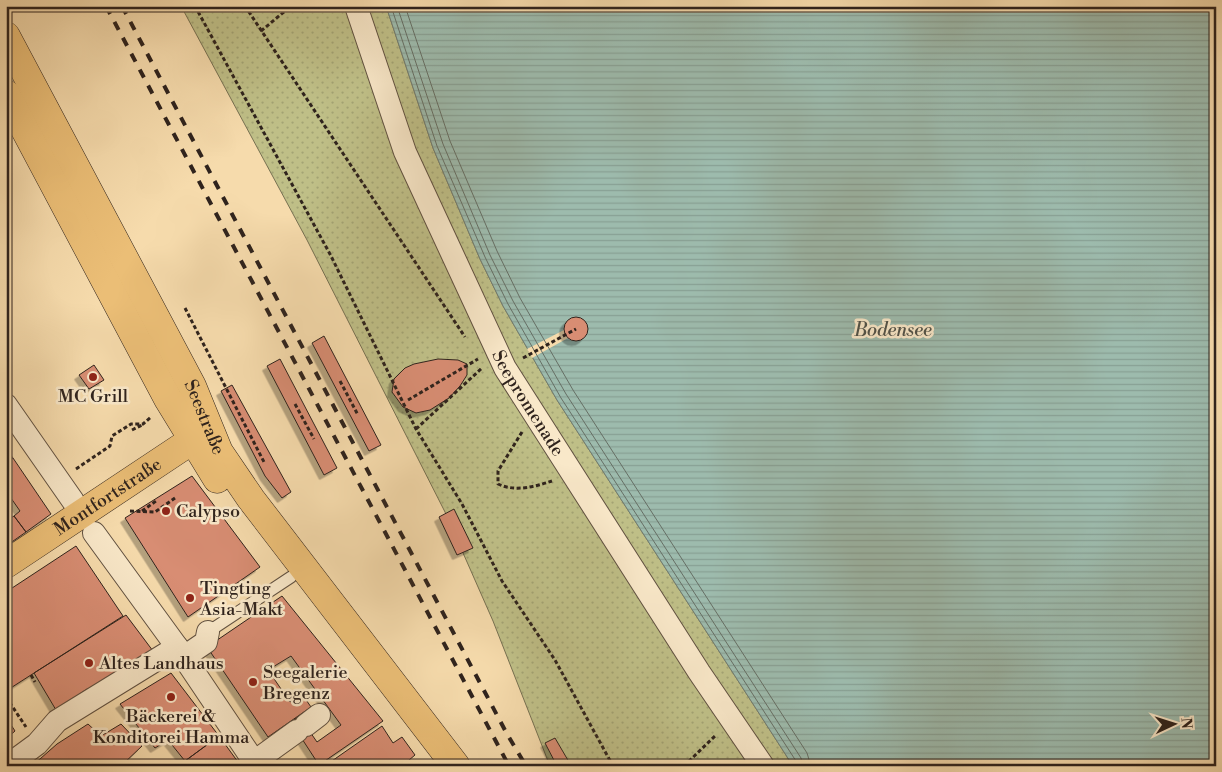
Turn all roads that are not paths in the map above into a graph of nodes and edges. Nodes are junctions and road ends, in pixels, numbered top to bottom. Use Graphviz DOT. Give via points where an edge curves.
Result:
graph roads {
  1 [pos="356,6"];
  2 [pos="6,36"];
  3 [pos="6,94"];
  4 [pos="6,405"];
  5 [pos="201,435"];
  6 [pos="73,501"];
  7 [pos="94,533"];
  8 [pos="6,564"];
  9 [pos="291,578"];
  10 [pos="208,632"];
  11 [pos="181,652"];
  12 [pos="307,724"];
  13 [pos="255,764"];
  14 [pos="7,766"];
  15 [pos="432,766"];
  16 [pos="456,766"];
  17 [pos="763,766"];
  1 -- 17 [label="street, Seepromenade" via="405,152 493,359 535,414 571,475"];
  2 -- 5 [label="main road, Seestraße" via="192,386"];
  3 -- 5 [label="main road, Seestraße" via="168,399"];
  4 -- 6 [label="street"];
  5 -- 8 [label="main road, Montfortstraße"];
  5 -- 9 [label="main road, Seestraße" via="236,507"];
  5 -- 16 [label="main road, Seestraße" via="219,452"];
  7 -- 11 [label="street"];
  9 -- 10 [label="lane"];
  9 -- 15 [label="main road, Seestraße"];
  10 -- 11 [label="street" via="206,642"];
  11 -- 13 [label="street"];
  11 -- 14 [label="street" via="57,720 37,744"];
  12 -- 13 [label="street"];
}
